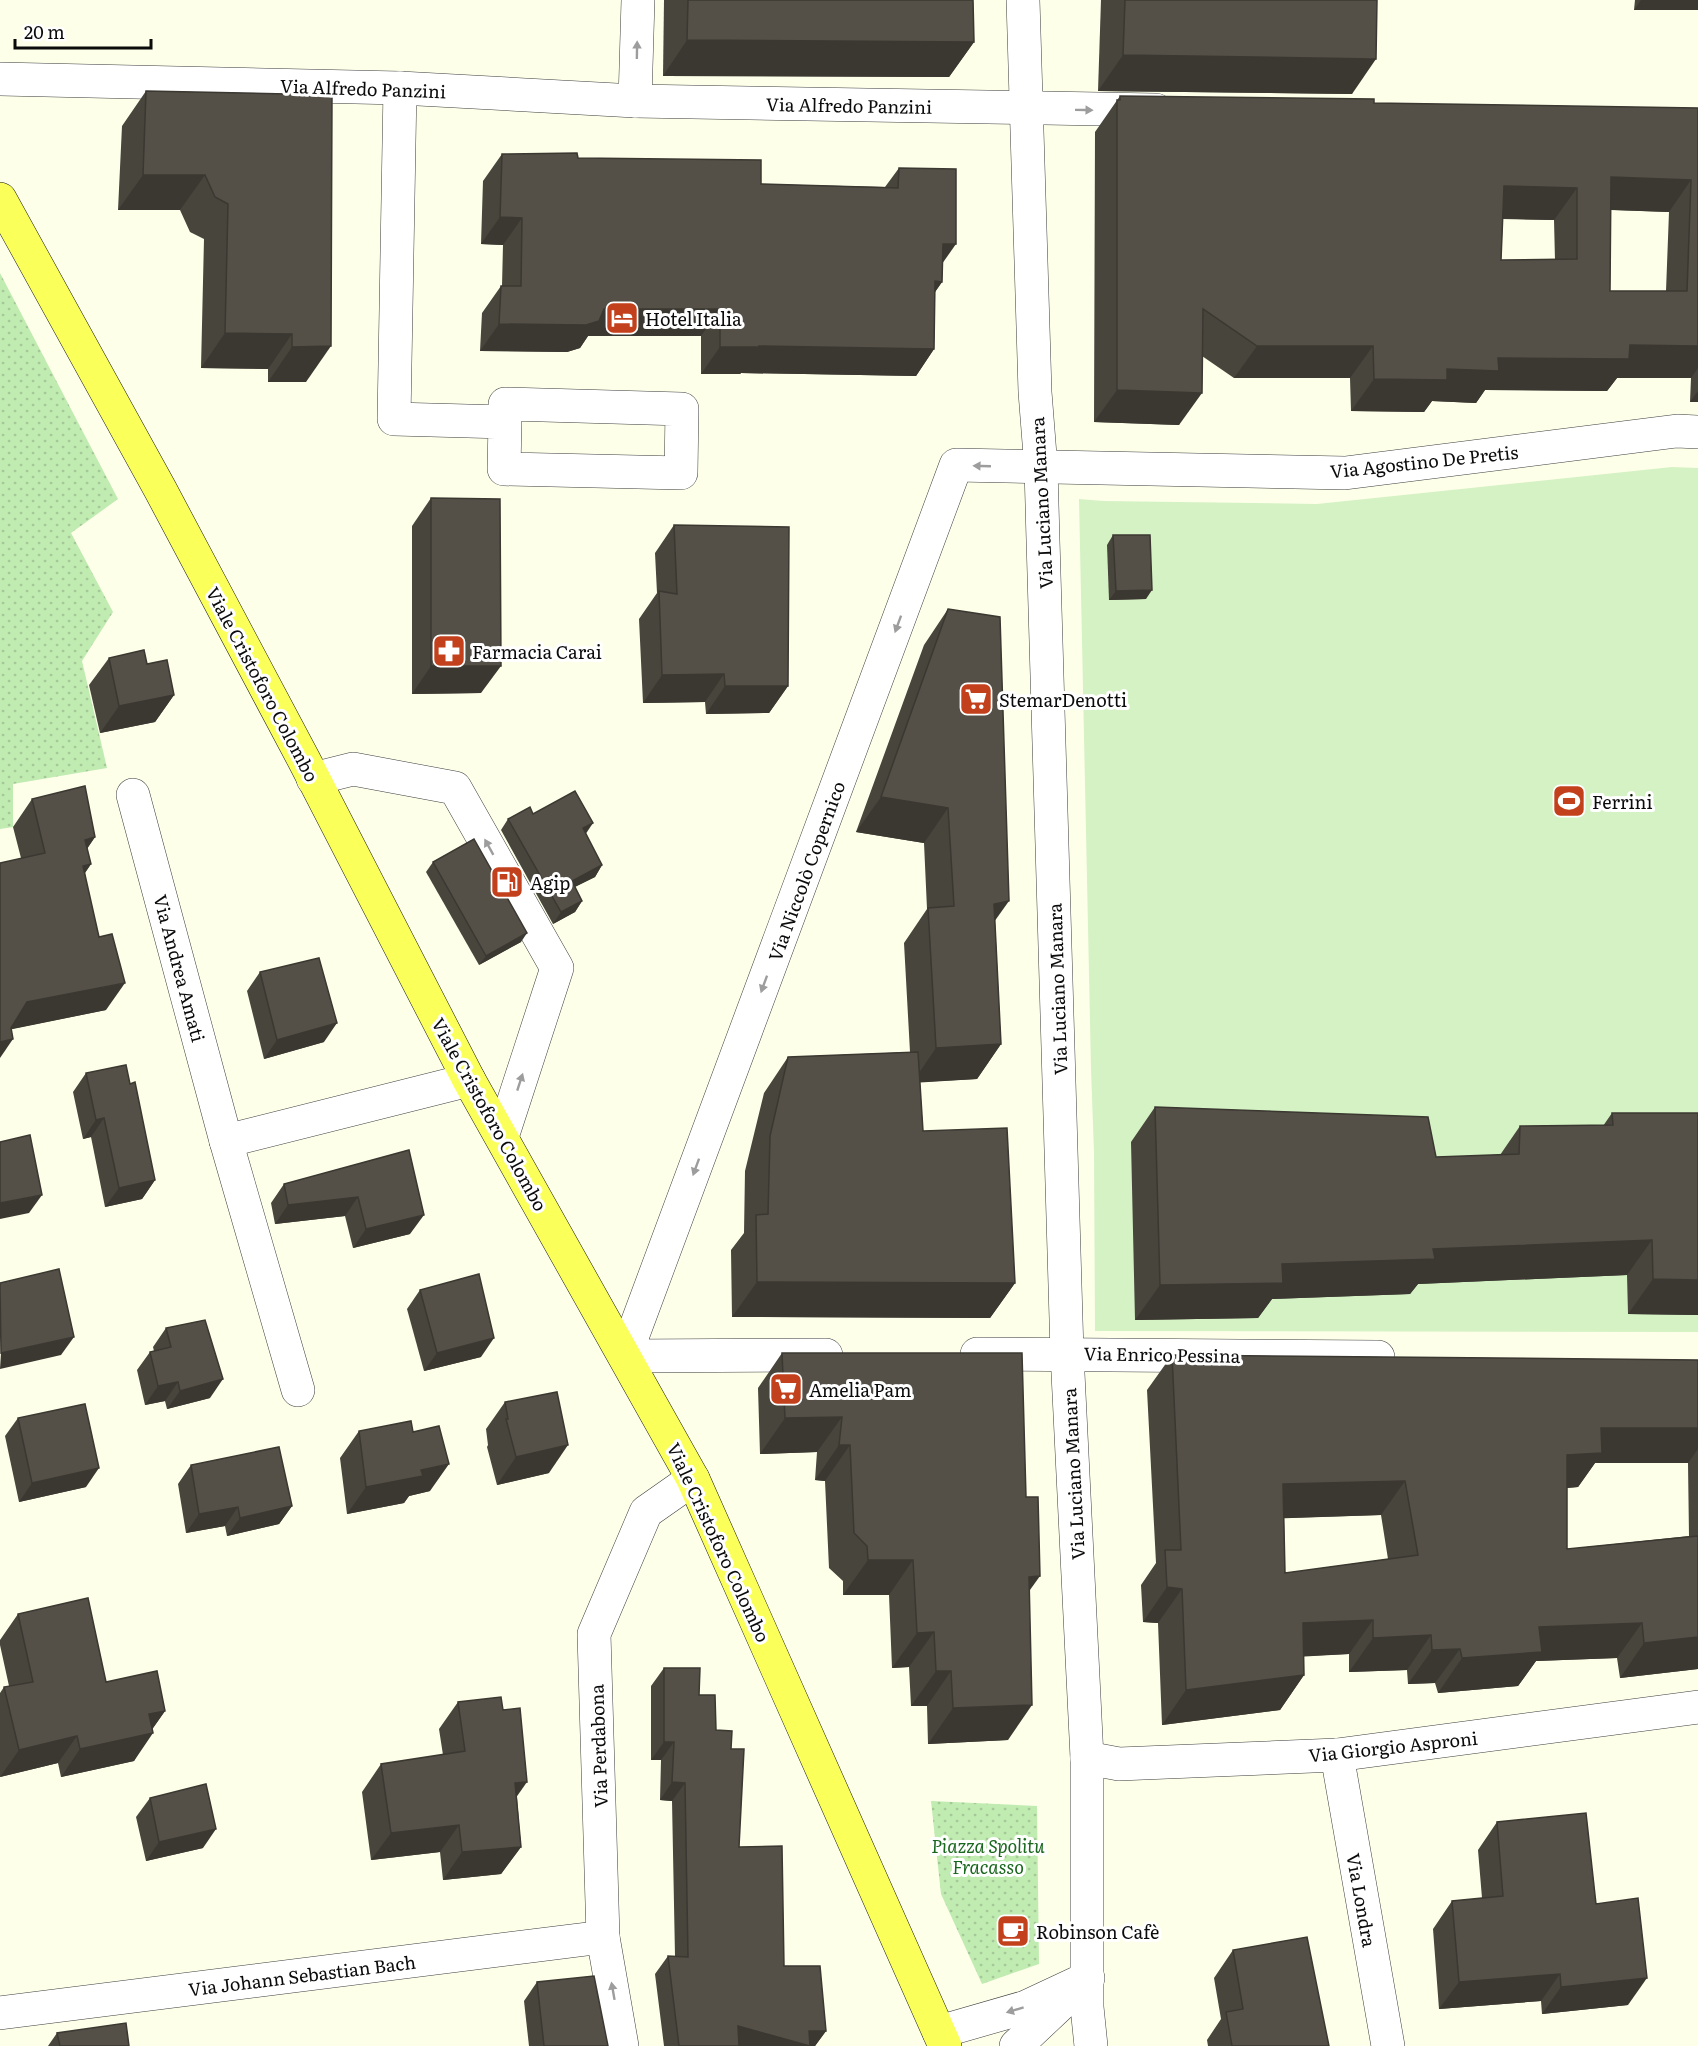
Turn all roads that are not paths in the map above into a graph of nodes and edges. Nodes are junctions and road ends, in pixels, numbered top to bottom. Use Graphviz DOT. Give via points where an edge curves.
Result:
graph roads {
  1 [pos="638,0"];
  2 [pos="1023,0"];
  3 [pos="0,79"];
  4 [pos="400,88"];
  5 [pos="635,101"];
  6 [pos="1026,108"];
  7 [pos="1183,111"];
  8 [pos="0,199"];
  9 [pos="505,422"];
  10 [pos="1698,432"];
  11 [pos="1041,468"];
  12 [pos="314,779"];
  13 [pos="133,795"];
  14 [pos="469,1080"];
  15 [pos="502,1137"];
  16 [pos="226,1140"];
  17 [pos="1067,1353"];
  18 [pos="953,1354"];
  19 [pos="859,1355"];
  20 [pos="625,1356"];
  21 [pos="1411,1357"];
  22 [pos="298,1390"];
  23 [pos="693,1479"];
  24 [pos="1698,1707"];
  25 [pos="1337,1755"];
  26 [pos="1086,1758"];
  27 [pos="603,1937"];
  28 [pos="1087,1992"];
  29 [pos="0,2013"];
  30 [pos="942,2039"];
  31 [pos="622,2046"];
  32 [pos="1016,2046"];
  33 [pos="1078,2046"];
  34 [pos="1091,2046"];
  35 [pos="1388,2046"];
  5 -- 1 [label="street, one-way"];
  2 -- 6 [label="street, Via Luciano Manara"];
  3 -- 4 [label="street, Via Alfredo Panzini"];
  4 -- 5 [label="street, Via Alfredo Panzini"];
  4 -- 9 [label="street" via="393,419"];
  5 -- 6 [label="street, Via Alfredo Panzini"];
  6 -- 7 [label="street, Via Alfredo Panzini, one-way"];
  6 -- 11 [label="street, Via Luciano Manara"];
  8 -- 12 [label="main road, Viale Cristoforo Colombo"];
  9 -- 9 [label="street" via="504,469 681,473 682,409 505,404"];
  10 -- 11 [label="street, Via Agostino De Pretis" via="1677,431 1345,473"];
  11 -- 17 [label="street, Via Luciano Manara"];
  11 -- 20 [label="street, Via Niccolò Copernico, one-way" via="956,465"];
  12 -- 14 [label="main road, Viale Cristoforo Colombo"];
  15 -- 12 [label="street, one-way" via="557,968 455,788 352,769"];
  13 -- 16 [label="street, Via Andrea Amati"];
  14 -- 15 [label="main road, Viale Cristoforo Colombo"];
  14 -- 16 [label="street"];
  15 -- 20 [label="main road, Viale Cristoforo Colombo"];
  16 -- 22 [label="street, Via Andrea Amati"];
  17 -- 18 [label="street, Via Enrico Pessina"];
  17 -- 21 [label="street, Via Enrico Pessina"];
  17 -- 26 [label="street, Via Luciano Manara"];
  19 -- 20 [label="street"];
  20 -- 23 [label="main road, Viale Cristoforo Colombo"];
  23 -- 27 [label="street, Via Perdabona" via="646,1512 594,1634"];
  23 -- 30 [label="main road, Viale Cristoforo Colombo"];
  24 -- 25 [label="street, Via Giorgio Asproni"];
  25 -- 26 [label="street, Via Giorgio Asproni" via="1119,1764"];
  25 -- 35 [label="street, Via Londra"];
  26 -- 28 [label="street, Via Luciano Manara"];
  27 -- 29 [label="street, Via Johann Sebastian Bach"];
  31 -- 27 [label="street, Via Perdabona, one-way"];
  28 -- 30 [label="street, one-way" via="1026,2007"];
  28 -- 32 [label="street"];
  28 -- 33 [label="street, Via Luciano Manara"];
  28 -- 34 [label="street, Via Luciano Manara"];
}
